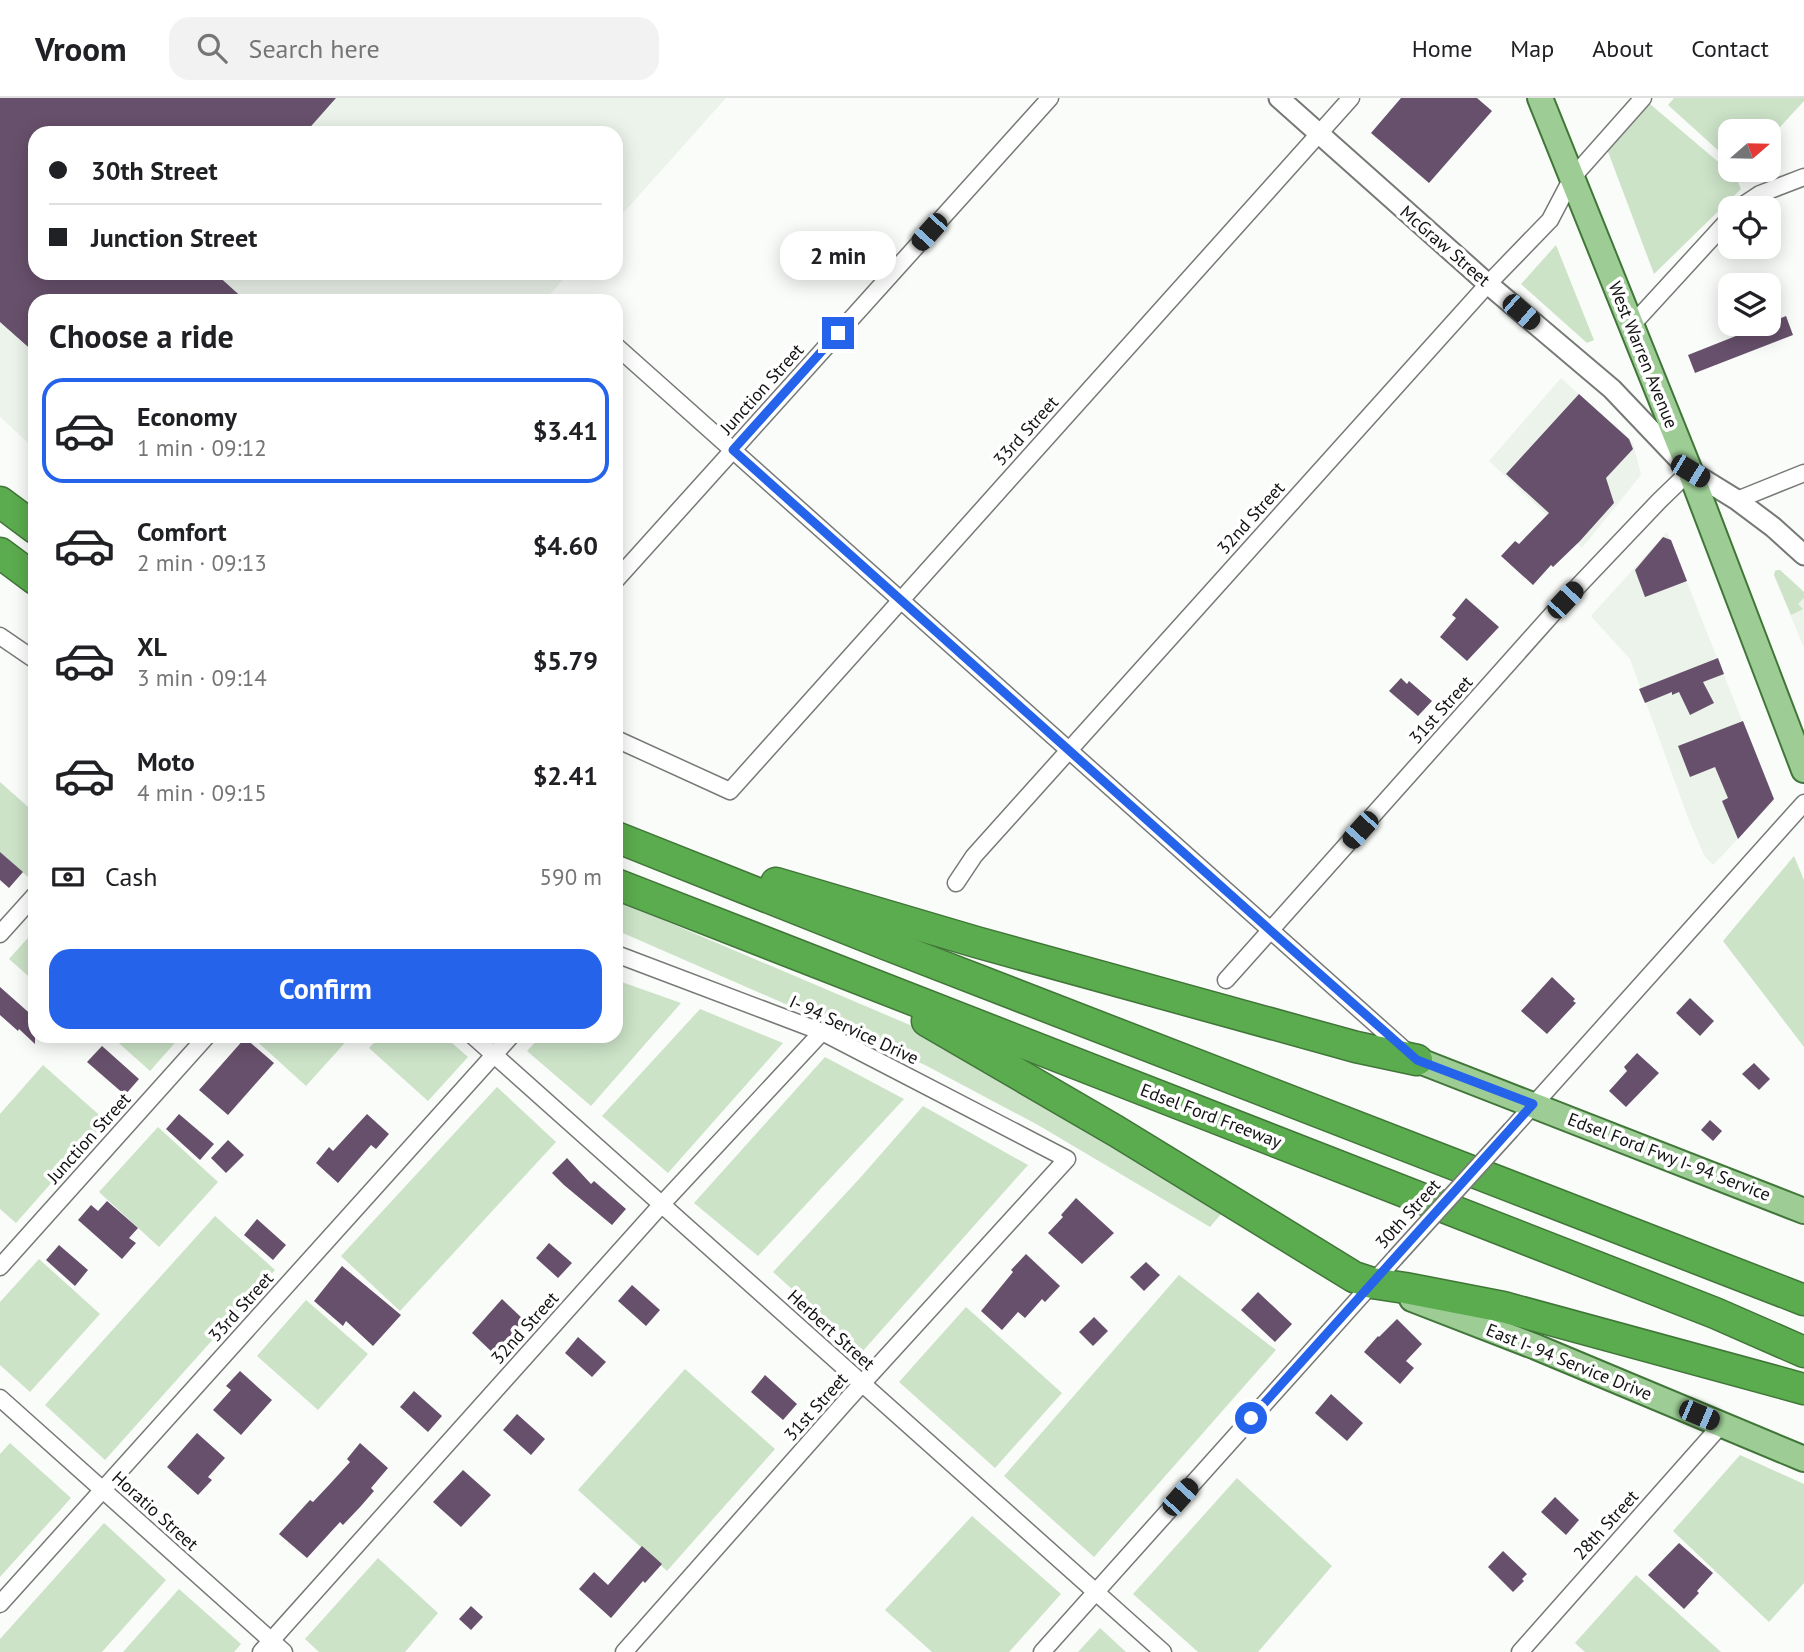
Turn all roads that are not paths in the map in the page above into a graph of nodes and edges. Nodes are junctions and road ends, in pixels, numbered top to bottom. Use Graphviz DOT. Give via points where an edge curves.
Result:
graph roads {
  1 [pos="1050,98"];
  2 [pos="1279,98"];
  3 [pos="1351,98"];
  4 [pos="1540,98"];
  5 [pos="1643,98"];
  6 [pos="1319,134"];
  7 [pos="1804,177"];
  8 [pos="1572,178"];
  9 [pos="1757,196"];
  10 [pos="1718,231"];
  11 [pos="1488,284"];
  12 [pos="1631,326"];
  13 [pos="623,352"];
  14 [pos="733,450"];
  15 [pos="1690,471"];
  16 [pos="1804,473"];
  17 [pos="1737,500"];
  18 [pos="0,502"];
  19 [pos="28,523"];
  20 [pos="0,553"];
  21 [pos="1804,555"];
  22 [pos="623,572"];
  23 [pos="28,574"];
  24 [pos="901,600"];
  25 [pos="0,636"];
  26 [pos="28,655"];
  27 [pos="623,742"];
  28 [pos="1069,750"];
  29 [pos="1804,770"];
  30 [pos="1804,803"];
  31 [pos="623,840"];
  32 [pos="715,875"];
  33 [pos="956,883"];
  34 [pos="623,887"];
  35 [pos="28,903"];
  36 [pos="1270,930"];
  37 [pos="0,934"];
  38 [pos="623,957"];
  39 [pos="1226,980"];
  40 [pos="872,984"];
  41 [pos="822,1032"];
  42 [pos="201,1043"];
  43 [pos="481,1043"];
  44 [pos="505,1043"];
  45 [pos="494,1055"];
  46 [pos="1417,1060"];
  47 [pos="1533,1104"];
  48 [pos="1067,1159"];
  49 [pos="662,1204"];
  50 [pos="1804,1211"];
  51 [pos="0,1266"];
  52 [pos="1372,1283"];
  53 [pos="1804,1300"];
  54 [pos="1804,1352"];
  55 [pos="862,1383"];
  56 [pos="1804,1390"];
  57 [pos="0,1398"];
  58 [pos="1722,1424"];
  59 [pos="1804,1459"];
  60 [pos="103,1490"];
  61 [pos="1095,1591"];
  62 [pos="0,1604"];
  63 [pos="266,1646"];
  64 [pos="284,1652"];
  65 [pos="624,1652"];
  66 [pos="1042,1652"];
  67 [pos="1163,1652"];
  68 [pos="1520,1652"];
  1 -- 14 [label="street, Junction Street"];
  2 -- 6 [label="street, McGraw Street"];
  3 -- 6 [label="street, 33rd Street"];
  4 -- 8 [label="main road, West Warren Avenue"];
  5 -- 8 [label="street, 32nd Street"];
  6 -- 11 [label="street, McGraw Street"];
  6 -- 24 [label="street, 33rd Street"];
  7 -- 9 [label="street"];
  8 -- 11 [label="street, 32nd Street" via="1550,220"];
  8 -- 12 [label="main road, West Warren Avenue"];
  10 -- 12 [label="street"];
  11 -- 15 [label="street, McGraw Street" via="1612,389"];
  11 -- 28 [label="street, 32nd Street"];
  12 -- 15 [label="main road, West Warren Avenue"];
  13 -- 14 [label="street"];
  14 -- 22 [label="street, Junction Street"];
  14 -- 24 [label="street"];
  15 -- 17 [label="street, McGraw Street"];
  15 -- 29 [label="main road, West Warren Avenue"];
  15 -- 36 [label="street, 31st Street" via="1564,601"];
  16 -- 17 [label="street"];
  17 -- 21 [label="street, McGraw Street"];
  18 -- 19 [label="highway"];
  20 -- 23 [label="highway"];
  24 -- 27 [label="street, 33rd Street" via="730,791"];
  24 -- 28 [label="street"];
  25 -- 26 [label="street"];
  28 -- 33 [label="street, 32nd Street" via="974,856"];
  28 -- 36 [label="street"];
  30 -- 47 [label="street, 30th Street"];
  31 -- 32 [label="highway"];
  32 -- 46 [label="highway" via="780,883 1029,957"];
  32 -- 53 [label="highway"];
  34 -- 40 [label="highway, Edsel Ford Freeway"];
  35 -- 37 [label="street"];
  36 -- 39 [label="street, 31st Street"];
  36 -- 46 [label="street"];
  38 -- 41 [label="street, I- 94 Service Drive"];
  40 -- 52 [label="highway" via="1350,1275"];
  40 -- 54 [label="highway, Edsel Ford Freeway" via="1715,1313"];
  41 -- 48 [label="street, I- 94 Service Drive"];
  41 -- 49 [label="street, 32nd Street"];
  42 -- 51 [label="street, Junction Street"];
  43 -- 45 [label="street, Herbert Street"];
  44 -- 45 [label="street, 33rd Street"];
  45 -- 49 [label="street, Herbert Street"];
  45 -- 60 [label="street, 33rd Street"];
  46 -- 47 [label="main road, Edsel Ford Fwy I- 94 Service"];
  47 -- 50 [label="main road, Edsel Ford Fwy I- 94 Service"];
  47 -- 52 [label="street, 30th Street, bridge"];
  48 -- 55 [label="street, 31st Street"];
  49 -- 55 [label="street, Herbert Street"];
  49 -- 63 [label="street, 32nd Street"];
  52 -- 56 [label="highway" via="1503,1307"];
  52 -- 58 [label="main road, East I- 94 Service Drive"];
  52 -- 61 [label="street, 30th Street"];
  55 -- 61 [label="street, Herbert Street"];
  55 -- 65 [label="street, 31st Street"];
  57 -- 60 [label="street, Horatio Street"];
  58 -- 59 [label="main road, East I- 94 Service Drive"];
  58 -- 68 [label="street, 28th Street"];
  60 -- 62 [label="street, 33rd Street"];
  60 -- 63 [label="street, Horatio Street"];
  61 -- 66 [label="street, 30th Street"];
  61 -- 67 [label="street, Herbert Street"];
  63 -- 64 [label="street, Horatio Street"];
}
